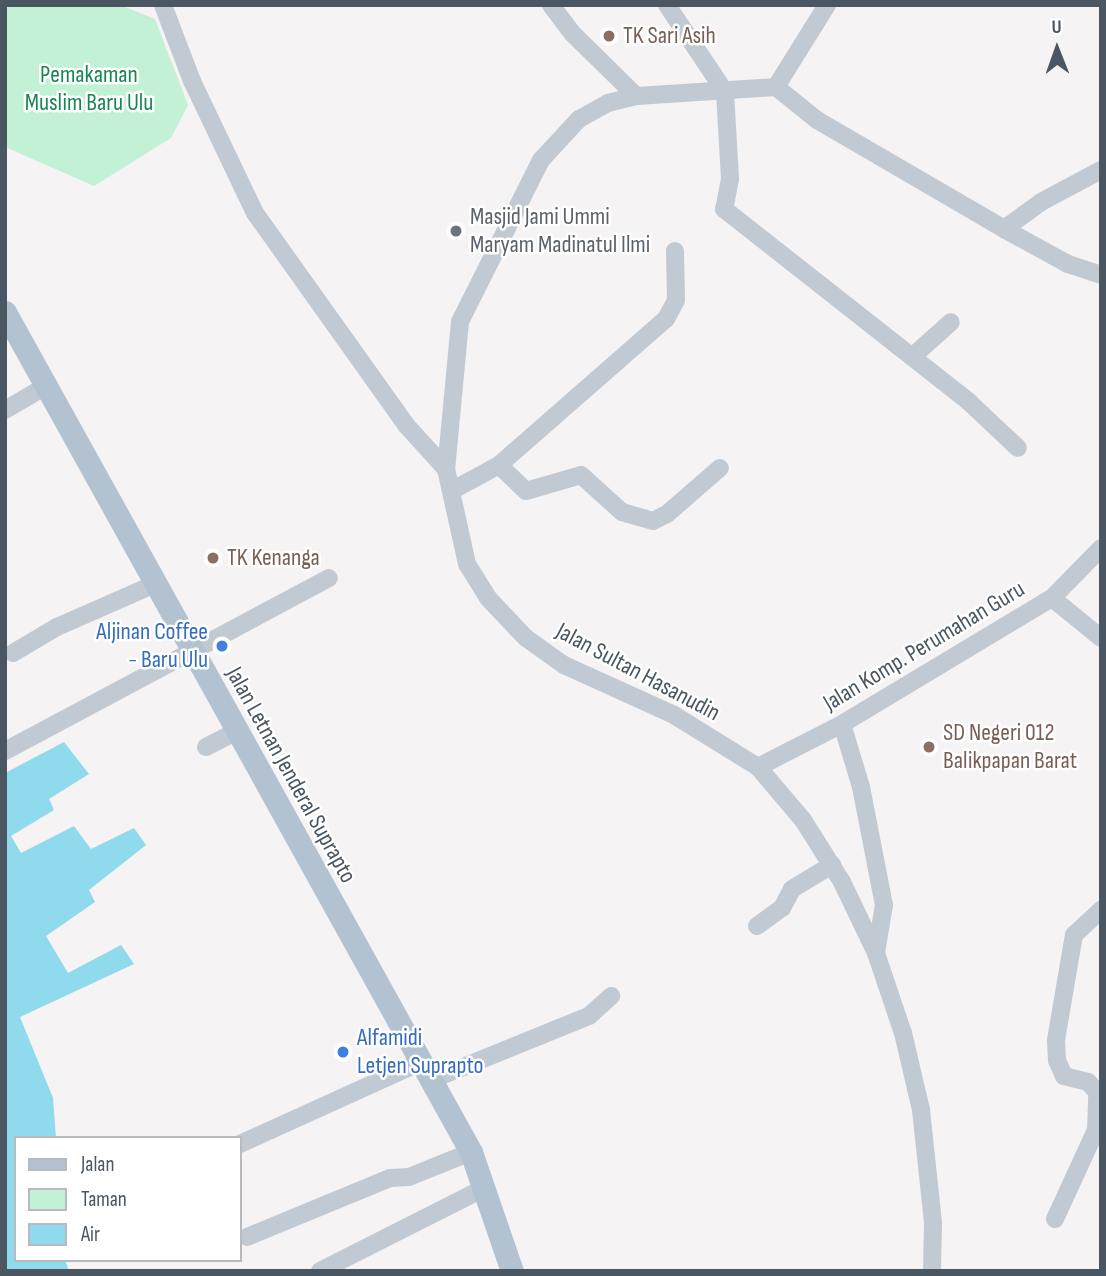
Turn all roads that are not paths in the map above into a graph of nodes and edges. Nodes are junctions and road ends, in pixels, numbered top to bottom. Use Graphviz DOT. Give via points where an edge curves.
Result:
graph roads {
  1 [pos="163,5"];
  2 [pos="551,5"];
  3 [pos="667,5"];
  4 [pos="827,5"];
  5 [pos="776,87"];
  6 [pos="725,92"];
  7 [pos="636,96"];
  8 [pos="1101,170"];
  9 [pos="1004,229"];
  10 [pos="675,251"];
  11 [pos="1101,275"];
  12 [pos="5,312"];
  13 [pos="951,322"];
  14 [pos="912,357"];
  15 [pos="46,386"];
  16 [pos="5,410"];
  17 [pos="1018,448"];
  18 [pos="499,465"];
  19 [pos="720,468"];
  20 [pos="446,469"];
  21 [pos="451,491"];
  22 [pos="1101,548"];
  23 [pos="329,578"];
  24 [pos="155,584"];
  25 [pos="1052,598"];
  26 [pos="1101,638"];
  27 [pos="191,651"];
  28 [pos="13,653"];
  29 [pos="842,724"];
  30 [pos="237,730"];
  31 [pos="206,747"];
  32 [pos="5,751"];
  33 [pos="758,767"];
  34 [pos="832,865"];
  35 [pos="1101,910"];
  36 [pos="757,926"];
  37 [pos="876,953"];
  38 [pos="611,996"];
  39 [pos="426,1071"];
  40 [pos="242,1143"];
  41 [pos="471,1152"];
  42 [pos="486,1186"];
  43 [pos="1055,1219"];
  44 [pos="247,1237"];
  45 [pos="320,1271"];
  46 [pos="512,1271"];
  47 [pos="932,1271"];
  1 -- 20 [label="street" via="192,82 255,213 406,425"];
  2 -- 7 [label="street" via="573,34"];
  3 -- 6 [label="street"];
  4 -- 5 [label="street"];
  5 -- 6 [label="street, Jalan Sultan Hasanudin"];
  5 -- 9 [label="street" via="817,120"];
  6 -- 7 [label="street, Jalan Sultan Hasanudin"];
  6 -- 14 [label="street" via="730,179 724,209"];
  7 -- 20 [label="street, Jalan Sultan Hasanudin" via="608,103 579,119 535,172 460,322"];
  8 -- 9 [label="street" via="1041,202"];
  9 -- 11 [label="street" via="1068,264"];
  10 -- 18 [label="street" via="676,300 666,319"];
  12 -- 15 [label="main road, Jalan Letnan Jenderal Suprapto"];
  13 -- 14 [label="street"];
  14 -- 17 [label="street"];
  15 -- 16 [label="street"];
  15 -- 24 [label="main road, Jalan Letnan Jenderal Suprapto"];
  18 -- 19 [label="street" via="526,491 581,475 622,512 653,521"];
  18 -- 21 [label="street"];
  20 -- 21 [label="street, Jalan Sultan Hasanudin"];
  21 -- 33 [label="street, Jalan Sultan Hasanudin" via="467,564 488,598 526,638 564,666 674,715"];
  22 -- 25 [label="street, Jalan Komp. Perumahan Guru"];
  23 -- 27 [label="street"];
  24 -- 27 [label="main road, Jalan Letnan Jenderal Suprapto"];
  24 -- 28 [label="street" via="57,627"];
  25 -- 26 [label="street"];
  25 -- 29 [label="street, Jalan Komp. Perumahan Guru"];
  27 -- 30 [label="main road, Jalan Letnan Jenderal Suprapto"];
  27 -- 32 [label="street"];
  29 -- 33 [label="street, Jalan Komp. Perumahan Guru"];
  29 -- 37 [label="street" via="861,787 884,905"];
  30 -- 31 [label="street"];
  30 -- 39 [label="main road, Jalan Letnan Jenderal Suprapto"];
  33 -- 34 [label="street, Jalan Sultan Hasanudin" via="803,820"];
  34 -- 36 [label="street" via="792,889 782,908"];
  34 -- 37 [label="street, Jalan Sultan Hasanudin"];
  35 -- 43 [label="street" via="1074,935 1056,1040 1064,1076 1088,1082 1097,1092 1096,1130"];
  37 -- 47 [label="street, Jalan Sultan Hasanudin" via="903,1033 921,1110 933,1223"];
  38 -- 39 [label="street" via="589,1016"];
  39 -- 40 [label="street"];
  39 -- 41 [label="main road, Jalan Letnan Jenderal Suprapto"];
  41 -- 42 [label="main road, Jalan Letnan Jenderal Suprapto"];
  41 -- 44 [label="street" via="414,1176 390,1178"];
  42 -- 45 [label="street"];
  42 -- 46 [label="main road, Jalan Letnan Jenderal Suprapto"];
}
